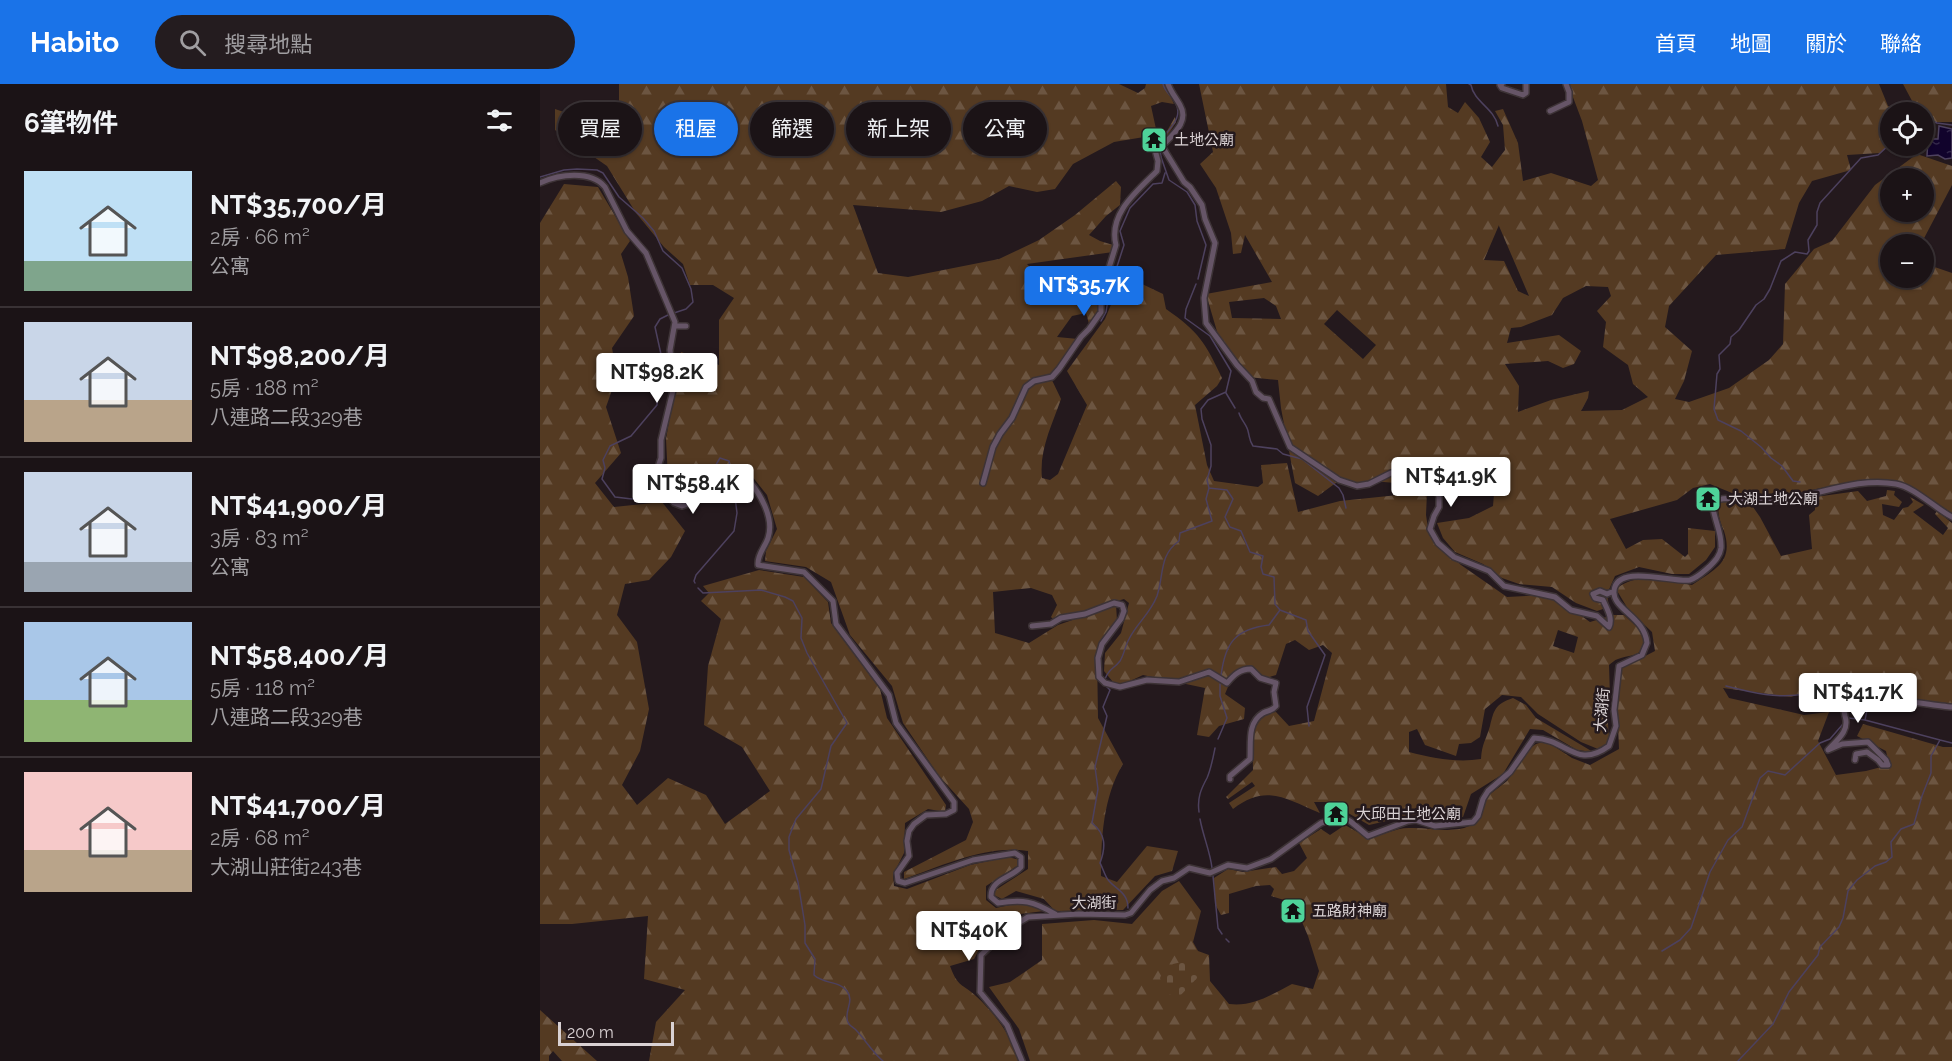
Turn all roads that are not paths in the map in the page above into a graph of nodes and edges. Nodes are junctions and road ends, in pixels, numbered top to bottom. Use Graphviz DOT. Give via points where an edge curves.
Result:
graph roads {
  1 [pos="1168,84"];
  2 [pos="1502,84"];
  3 [pos="1526,84"];
  4 [pos="1566,84"];
  5 [pos="1550,111"];
  6 [pos="1162,146"];
  7 [pos="540,183"];
  8 [pos="675,326"];
  9 [pos="686,326"];
  10 [pos="982,483"];
  11 [pos="1952,517"];
  12 [pos="1614,591"];
  13 [pos="1032,626"];
  14 [pos="1952,707"];
  15 [pos="1855,760"];
  16 [pos="1230,779"];
  17 [pos="1056,915"];
  18 [pos="1022,1061"];
  1 -- 6 [label="street" via="1183,115 1180,126"];
  2 -- 3 [label="street" via="1502,88 1523,95"];
  4 -- 5 [label="street" via="1569,102"];
  6 -- 10 [label="street" via="1155,150 1157,171 1127,201 1115,225 1116,244 1101,294 1101,312 1052,377 1026,387 993,447"];
  6 -- 12 [label="street" via="1202,205 1215,243 1204,298 1206,323 1252,381 1256,392 1269,399 1290,447 1339,480 1357,486 1405,471 1417,463 1440,501 1430,529 1438,543 1454,557 1489,571 1504,586 1554,596 1571,610 1597,616 1609,627 1604,600 1594,598 1593,594"];
  7 -- 8 [label="street" via="568,175 600,182 627,231 646,253"];
  8 -- 9 [label="street"];
  8 -- 17 [label="street" via="670,350 674,387 661,440 657,470 660,486 674,503 682,506 716,483 746,477 769,515 769,536 758,565 804,572 833,602 836,624 889,695 896,723 954,802 951,813 926,815 909,831 909,856 897,873 898,880 905,883 973,860 1015,853 1021,857 1021,867 1000,880 991,897 998,903 1029,902"];
  11 -- 12 [label="street" via="1894,484 1842,487 1766,502 1719,498 1713,508 1720,551 1705,571 1685,580 1643,575 1627,578 1618,582"];
  12 -- 17 [label="street, 大湖街" via="1621,607 1640,623 1647,643 1642,655 1619,666 1616,726 1609,746 1600,753 1579,754 1556,741 1534,738 1510,772 1488,791 1473,822 1435,826 1408,821 1368,836 1341,817 1322,823 1270,859 1247,868 1227,865 1210,873 1189,868 1150,890 1131,913"];
  13 -- 16 [label="street" via="1051,624 1114,603 1122,605 1124,611 1102,644 1098,658 1105,683 1120,687 1147,680 1179,682 1209,672 1227,683 1236,673 1251,669 1260,678 1276,683 1273,710 1262,714 1250,729 1250,759"];
  14 -- 15 [label="street" via="1903,699 1847,697 1842,706 1846,727 1828,750 1869,742 1888,765 1882,765 1867,752 1856,754"];
  17 -- 18 [label="street" via="1019,921 981,955 980,992 1007,1025"];
}
